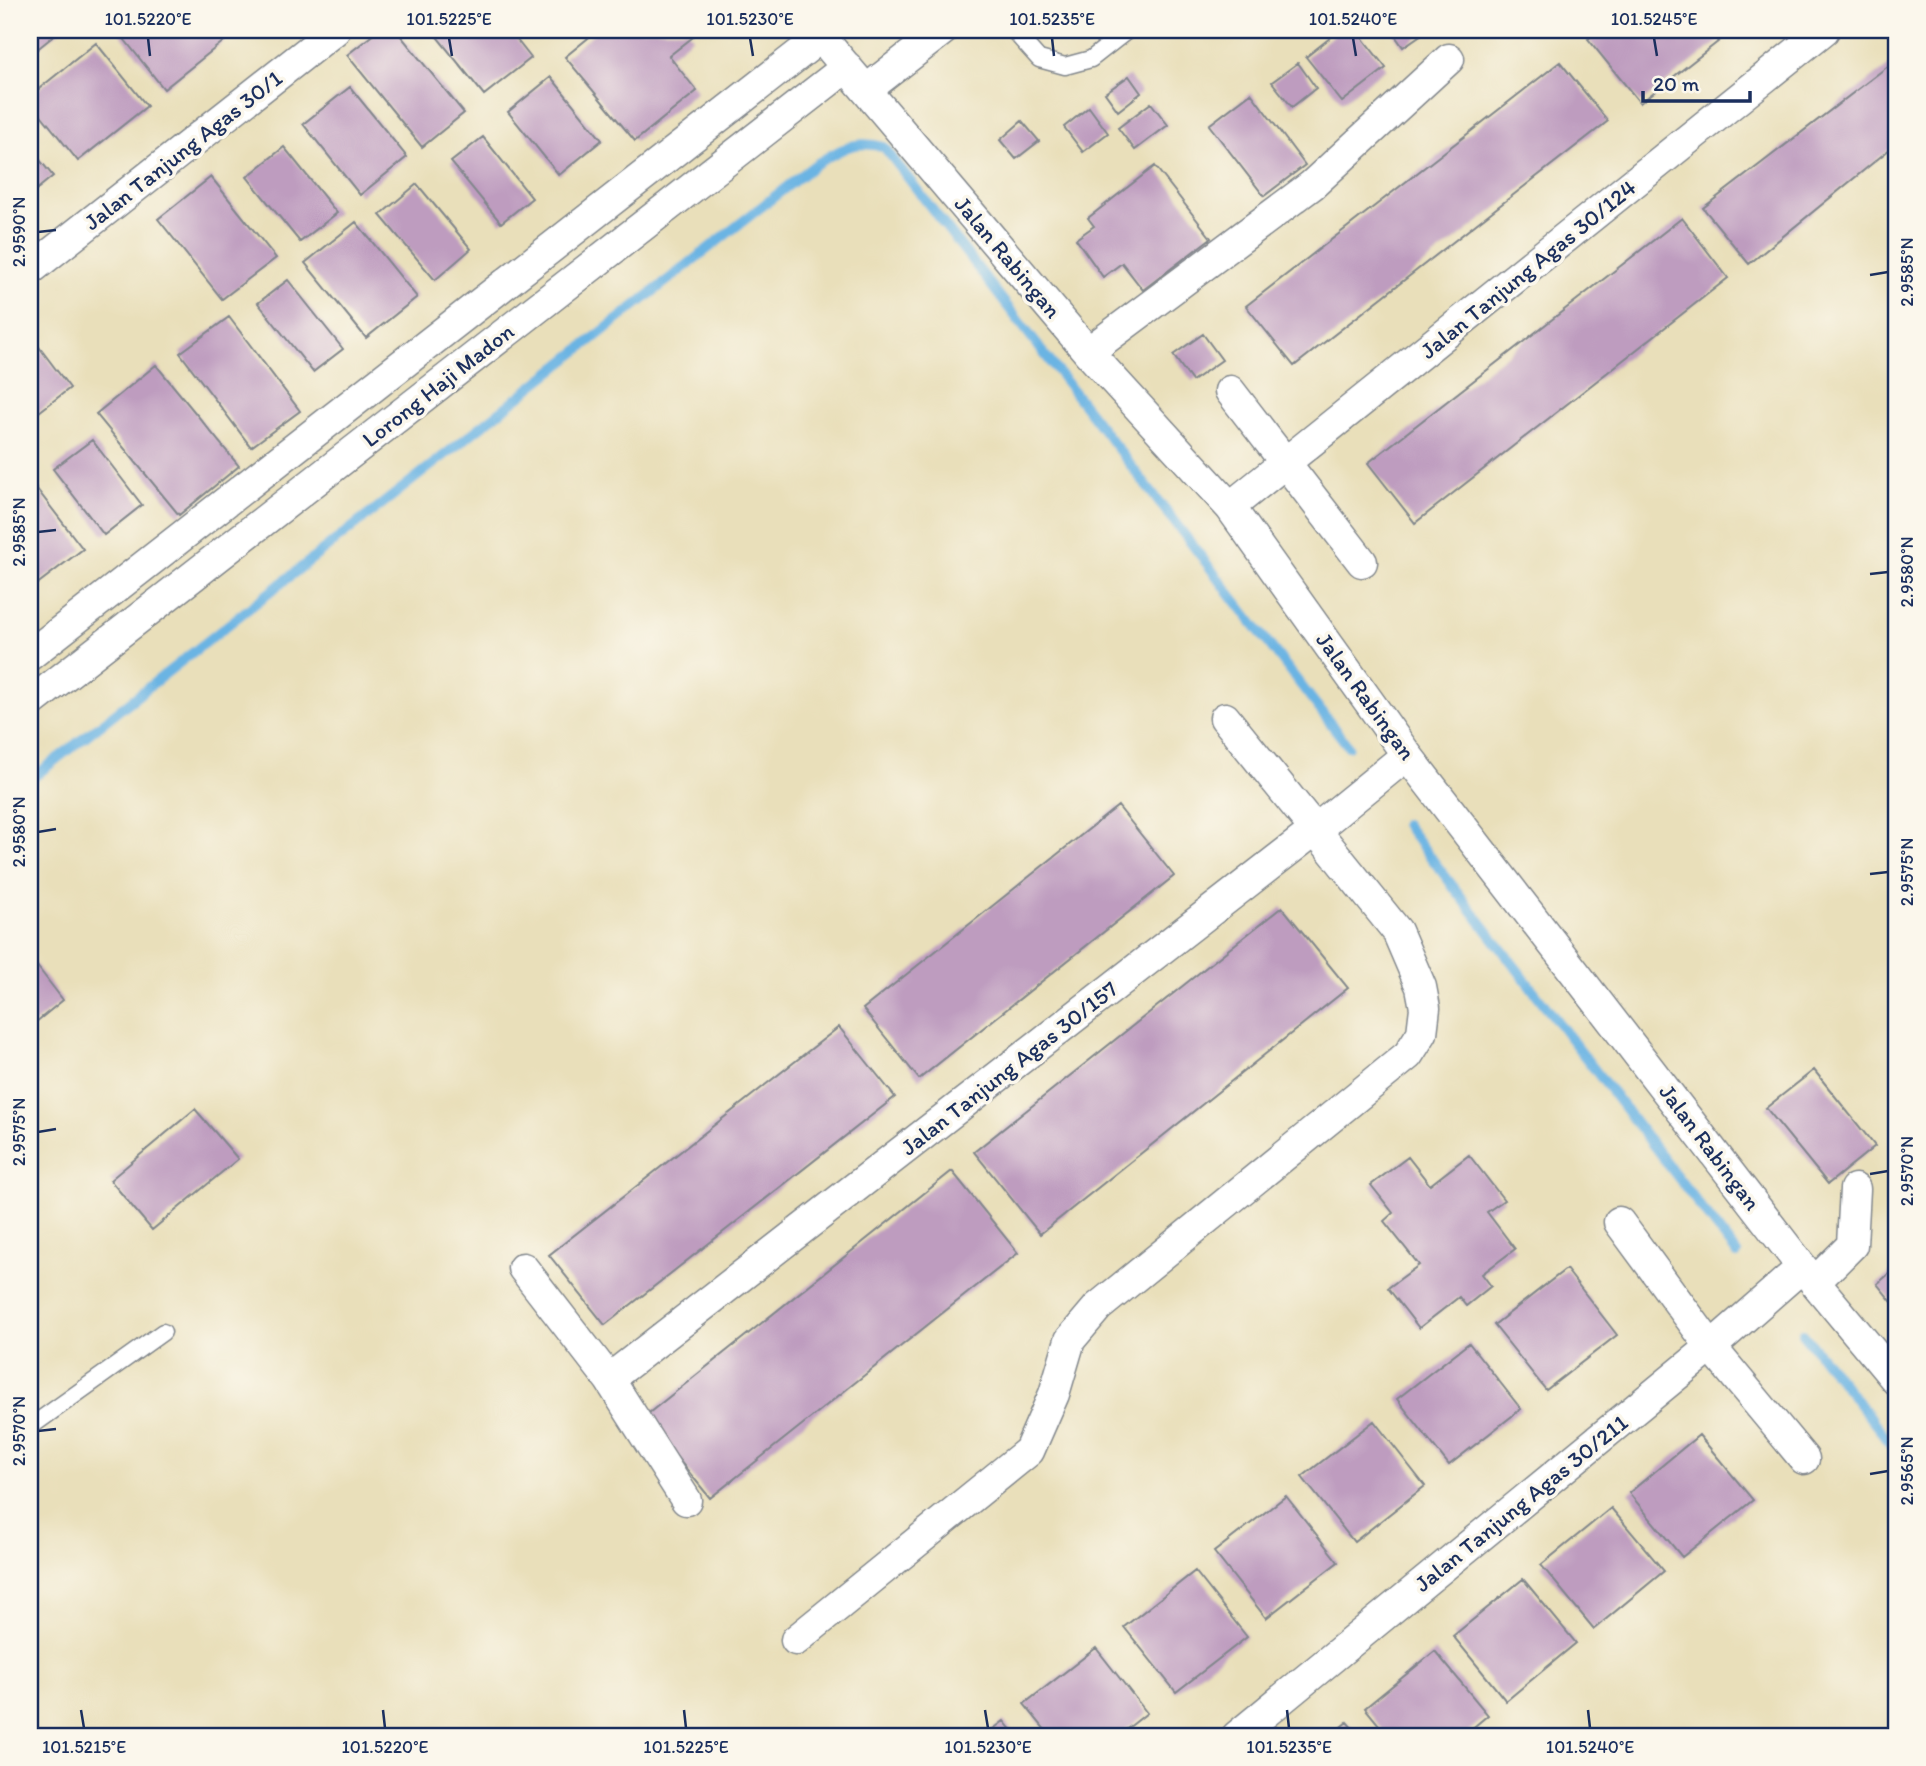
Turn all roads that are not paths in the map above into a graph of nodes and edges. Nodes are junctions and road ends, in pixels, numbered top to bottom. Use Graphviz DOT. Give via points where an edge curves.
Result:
graph roads {
  1 [pos="335,30"];
  2 [pos="943,30"];
  3 [pos="1013,30"];
  4 [pos="1128,30"];
  5 [pos="1824,30"];
  6 [pos="818,33"];
  7 [pos="1449,59"];
  8 [pos="847,67"];
  9 [pos="866,90"];
  10 [pos="30,270"];
  11 [pos="1088,352"];
  12 [pos="1230,391"];
  13 [pos="1287,463"];
  14 [pos="1230,507"];
  15 [pos="1362,562"];
  16 [pos="30,655"];
  17 [pos="30,703"];
  18 [pos="1225,718"];
  19 [pos="1407,755"];
  20 [pos="1315,830"];
  21 [pos="1855,1189"];
  22 [pos="1619,1222"];
  23 [pos="523,1268"];
  24 [pos="1809,1274"];
  25 [pos="163,1332"];
  26 [pos="1711,1347"];
  27 [pos="609,1379"];
  28 [pos="1896,1380"];
  29 [pos="30,1427"];
  30 [pos="1804,1460"];
  31 [pos="687,1500"];
  32 [pos="796,1640"];
  33 [pos="1237,1736"];
  1 -- 10 [label="street, Jalan Tanjung Agas 30/1"];
  2 -- 9 [label="street"];
  3 -- 4 [label="lane" via="1039,59 1065,66 1091,59"];
  5 -- 13 [label="street, Jalan Tanjung Agas 30/124"];
  6 -- 8 [label="street, Jalan Rabingan"];
  6 -- 16 [label="street"];
  7 -- 11 [label="street" via="1312,185"];
  8 -- 9 [label="street, Jalan Rabingan"];
  8 -- 17 [label="street, Lorong Haji Madon"];
  9 -- 11 [label="street, Jalan Rabingan"];
  11 -- 14 [label="street, Jalan Rabingan"];
  12 -- 13 [label="street"];
  13 -- 14 [label="street, Jalan Tanjung Agas 30/124"];
  13 -- 15 [label="street"];
  14 -- 19 [label="street, Jalan Rabingan"];
  18 -- 20 [label="street"];
  19 -- 20 [label="street, Jalan Tanjung Agas 30/157"];
  19 -- 24 [label="street, Jalan Rabingan"];
  20 -- 27 [label="street, Jalan Tanjung Agas 30/157"];
  20 -- 32 [label="street" via="1397,931 1421,987 1425,1008 1422,1033 1408,1055 1098,1307 1070,1340 1054,1394 1028,1451"];
  21 -- 24 [label="street, Jalan Tanjung Agas 30/211" via="1852,1245"];
  22 -- 26 [label="street"];
  23 -- 27 [label="street"];
  24 -- 26 [label="street, Jalan Tanjung Agas 30/211"];
  24 -- 28 [label="street, Jalan Rabingan"];
  25 -- 29 [label="lane"];
  26 -- 30 [label="street"];
  26 -- 33 [label="street, Jalan Tanjung Agas 30/211"];
  27 -- 31 [label="street"];
}
